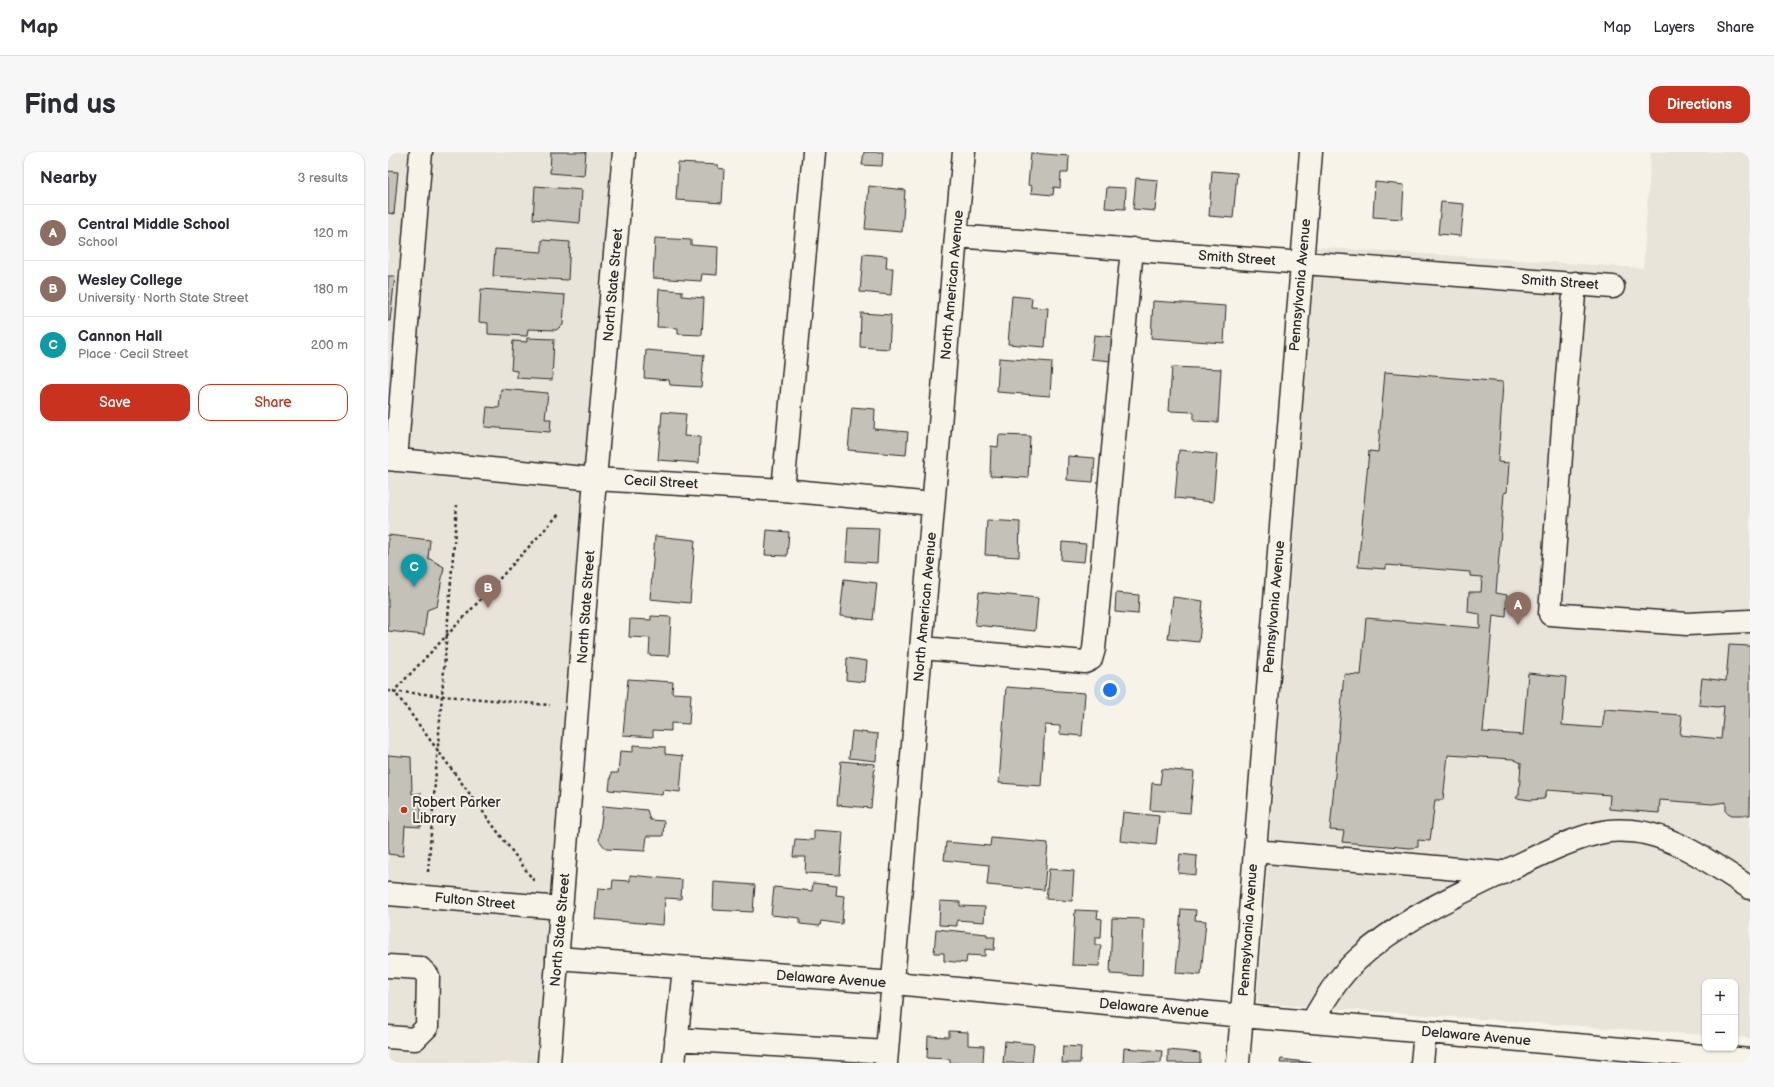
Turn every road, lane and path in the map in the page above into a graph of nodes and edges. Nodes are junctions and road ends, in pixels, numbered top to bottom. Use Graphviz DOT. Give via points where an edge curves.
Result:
graph roads {
  1 [pos="421,152"];
  2 [pos="624,152"];
  3 [pos="814,152"];
  4 [pos="964,152"];
  5 [pos="1311,152"];
  6 [pos="956,236"];
  7 [pos="1132,250"];
  8 [pos="1302,263"];
  9 [pos="1575,284"];
  10 [pos="1613,287"];
  11 [pos="392,460"];
  12 [pos="596,479"];
  13 [pos="783,490"];
  14 [pos="934,504"];
  15 [pos="457,505"];
  16 [pos="559,514"];
  17 [pos="1750,621"];
  18 [pos="447,635"];
  19 [pos="922,648"];
  20 [pos="388,691"];
  21 [pos="394,691"];
  22 [pos="442,696"];
  23 [pos="550,705"];
  24 [pos="438,751"];
  25 [pos="1255,851"];
  26 [pos="428,872"];
  27 [pos="1504,873"];
  28 [pos="534,881"];
  29 [pos="1750,888"];
  30 [pos="388,894"];
  31 [pos="562,908"];
  32 [pos="557,958"];
  33 [pos="388,966"];
  34 [pos="684,968"];
  35 [pos="894,983"];
  36 [pos="1242,1016"];
  37 [pos="1312,1022"];
  38 [pos="1425,1032"];
  39 [pos="388,1037"];
  40 [pos="676,1039"];
  41 [pos="1617,1056"];
  42 [pos="887,1057"];
  43 [pos="1750,1060"];
  44 [pos="550,1063"];
  45 [pos="674,1063"];
  46 [pos="1238,1063"];
  47 [pos="1422,1063"];
  1 -- 11 [label="street"];
  2 -- 12 [label="street, North State Street"];
  3 -- 13 [label="street"];
  4 -- 6 [label="street, North American Avenue"];
  5 -- 8 [label="street, Pennsylvania Avenue"];
  6 -- 7 [label="street, Smith Street"];
  6 -- 14 [label="street, North American Avenue"];
  7 -- 8 [label="street, Smith Street"];
  7 -- 19 [label="street" via="1091,659 1085,662"];
  8 -- 9 [label="street, Smith Street"];
  8 -- 25 [label="street, Pennsylvania Avenue"];
  9 -- 10 [label="street, Smith Street"];
  9 -- 17 [label="street" via="1550,614 1687,624"];
  11 -- 12 [label="street, Cecil Street"];
  12 -- 13 [label="street, Cecil Street"];
  12 -- 31 [label="street, North State Street"];
  13 -- 14 [label="street, Cecil Street"];
  14 -- 19 [label="street, North American Avenue"];
  15 -- 18 [label="path"];
  16 -- 18 [label="path"];
  18 -- 21 [label="path"];
  18 -- 22 [label="path"];
  19 -- 35 [label="street, North American Avenue"];
  20 -- 21 [label="path"];
  21 -- 22 [label="path"];
  21 -- 24 [label="path"];
  22 -- 23 [label="path"];
  22 -- 24 [label="path"];
  24 -- 26 [label="path"];
  24 -- 28 [label="path"];
  25 -- 27 [label="street"];
  25 -- 36 [label="street, Pennsylvania Avenue"];
  27 -- 29 [label="street" via="1599,833 1633,831 1663,838 1681,846"];
  27 -- 37 [label="street" via="1464,891 1375,945 1340,977"];
  30 -- 31 [label="street, Fulton Street"];
  31 -- 32 [label="street, North State Street"];
  32 -- 34 [label="street, Delaware Avenue"];
  32 -- 44 [label="street, North State Street"];
  33 -- 39 [label="street" via="420,968 428,976 427,1027 415,1039"];
  34 -- 35 [label="street, Delaware Avenue"];
  34 -- 40 [label="street"];
  35 -- 36 [label="street, Delaware Avenue"];
  35 -- 42 [label="street, North American Avenue"];
  36 -- 37 [label="street, Delaware Avenue"];
  36 -- 46 [label="street, Pennsylvania Avenue"];
  37 -- 38 [label="street, Delaware Avenue"];
  38 -- 41 [label="street, Delaware Avenue"];
  38 -- 47 [label="street"];
  40 -- 42 [label="street"];
  40 -- 45 [label="street"];
  41 -- 43 [label="street, Delaware Avenue"];
}
